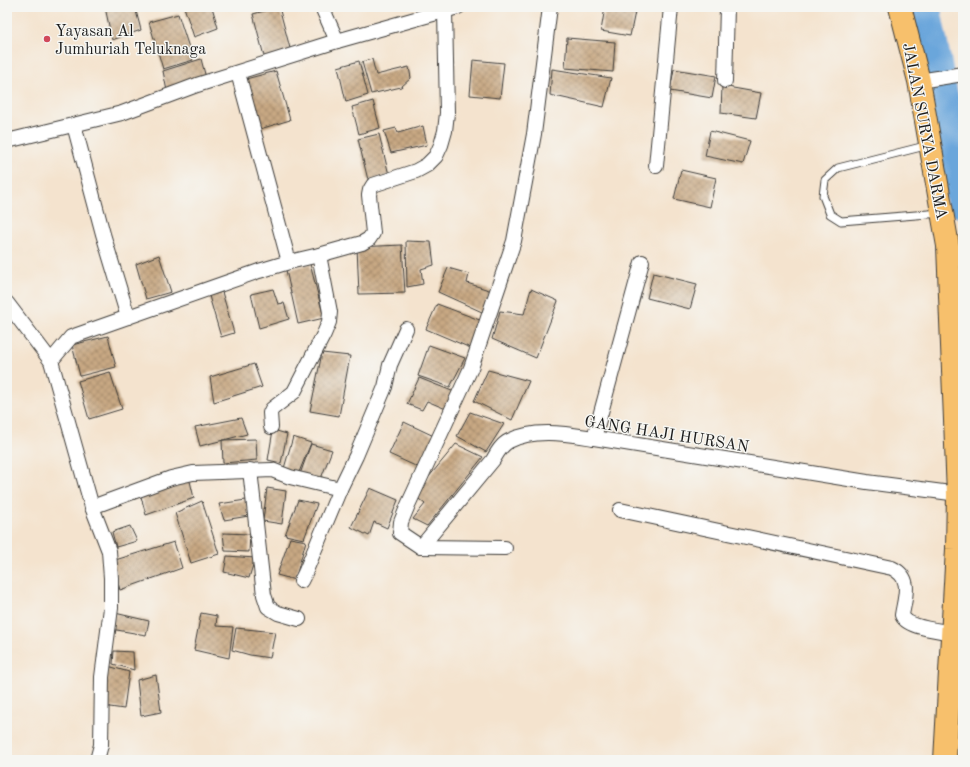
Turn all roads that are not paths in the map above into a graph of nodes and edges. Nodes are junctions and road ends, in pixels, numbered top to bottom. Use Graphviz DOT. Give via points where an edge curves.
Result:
graph roads {
  1 [pos="322,7"];
  2 [pos="550,7"];
  3 [pos="671,7"];
  4 [pos="726,7"];
  5 [pos="900,7"];
  6 [pos="449,8"];
  7 [pos="337,41"];
  8 [pos="238,73"];
  9 [pos="960,74"];
  10 [pos="924,80"];
  11 [pos="725,81"];
  12 [pos="74,125"];
  13 [pos="7,141"];
  14 [pos="931,145"];
  15 [pos="656,166"];
  16 [pos="943,212"];
  17 [pos="319,255"];
  18 [pos="289,262"];
  19 [pos="642,262"];
  20 [pos="957,266"];
  21 [pos="7,303"];
  22 [pos="957,308"];
  23 [pos="128,317"];
  24 [pos="406,329"];
  25 [pos="51,361"];
  26 [pos="271,427"];
  27 [pos="594,438"];
  28 [pos="250,470"];
  29 [pos="340,489"];
  30 [pos="958,494"];
  31 [pos="92,507"];
  32 [pos="620,510"];
  33 [pos="421,547"];
  34 [pos="505,548"];
  35 [pos="960,548"];
  36 [pos="300,581"];
  37 [pos="299,619"];
  38 [pos="952,633"];
  39 [pos="98,760"];
  40 [pos="945,760"];
  1 -- 7 [label="street"];
  2 -- 33 [label="street" via="534,134 514,241 471,368 401,522 400,533"];
  3 -- 15 [label="street"];
  4 -- 11 [label="street"];
  5 -- 10 [label="main road, JALAN SURYA DARMA"];
  6 -- 7 [label="street"];
  6 -- 17 [label="street" via="447,113 445,130 436,156 416,171 373,186 369,195 373,233 369,239"];
  7 -- 8 [label="street"];
  8 -- 12 [label="street" via="197,85 122,113"];
  8 -- 18 [label="street"];
  9 -- 10 [label="street"];
  10 -- 14 [label="main road, JALAN SURYA DARMA"];
  12 -- 13 [label="street"];
  12 -- 23 [label="street"];
  14 -- 16 [label="main road, JALAN SURYA DARMA"];
  14 -- 16 [label="lane" via="838,168 825,180 823,196 830,214 841,221"];
  16 -- 20 [label="main road, JALAN SURYA DARMA" via="948,246"];
  17 -- 18 [label="street"];
  17 -- 26 [label="street" via="330,312 329,322 294,392 272,409"];
  18 -- 23 [label="street" via="259,270"];
  19 -- 27 [label="street"];
  20 -- 22 [label="main road, JALAN SURYA DARMA"];
  21 -- 25 [label="street"];
  22 -- 30 [label="main road, JALAN SURYA DARMA"];
  23 -- 25 [label="street" via="71,337"];
  24 -- 29 [label="street" via="390,365 385,387"];
  25 -- 31 [label="street"];
  27 -- 30 [label="street, GANG HAJI HURSAN"];
  27 -- 33 [label="street, GANG HAJI HURSAN" via="549,433 534,434 508,442 500,448 493,460"];
  28 -- 29 [label="street" via="272,470"];
  28 -- 31 [label="street" via="193,473 171,478"];
  28 -- 37 [label="street" via="264,595 268,607"];
  29 -- 36 [label="street"];
  30 -- 35 [label="main road, JALAN SURYA DARMA"];
  31 -- 39 [label="street" via="109,551 111,578 111,608 102,677 101,745"];
  32 -- 38 [label="street" via="892,568 899,571 907,586 902,615 904,619 911,625"];
  33 -- 34 [label="street"];
  35 -- 38 [label="main road, JALAN SURYA DARMA"];
  38 -- 40 [label="main road, JALAN SURYA DARMA"];
}
